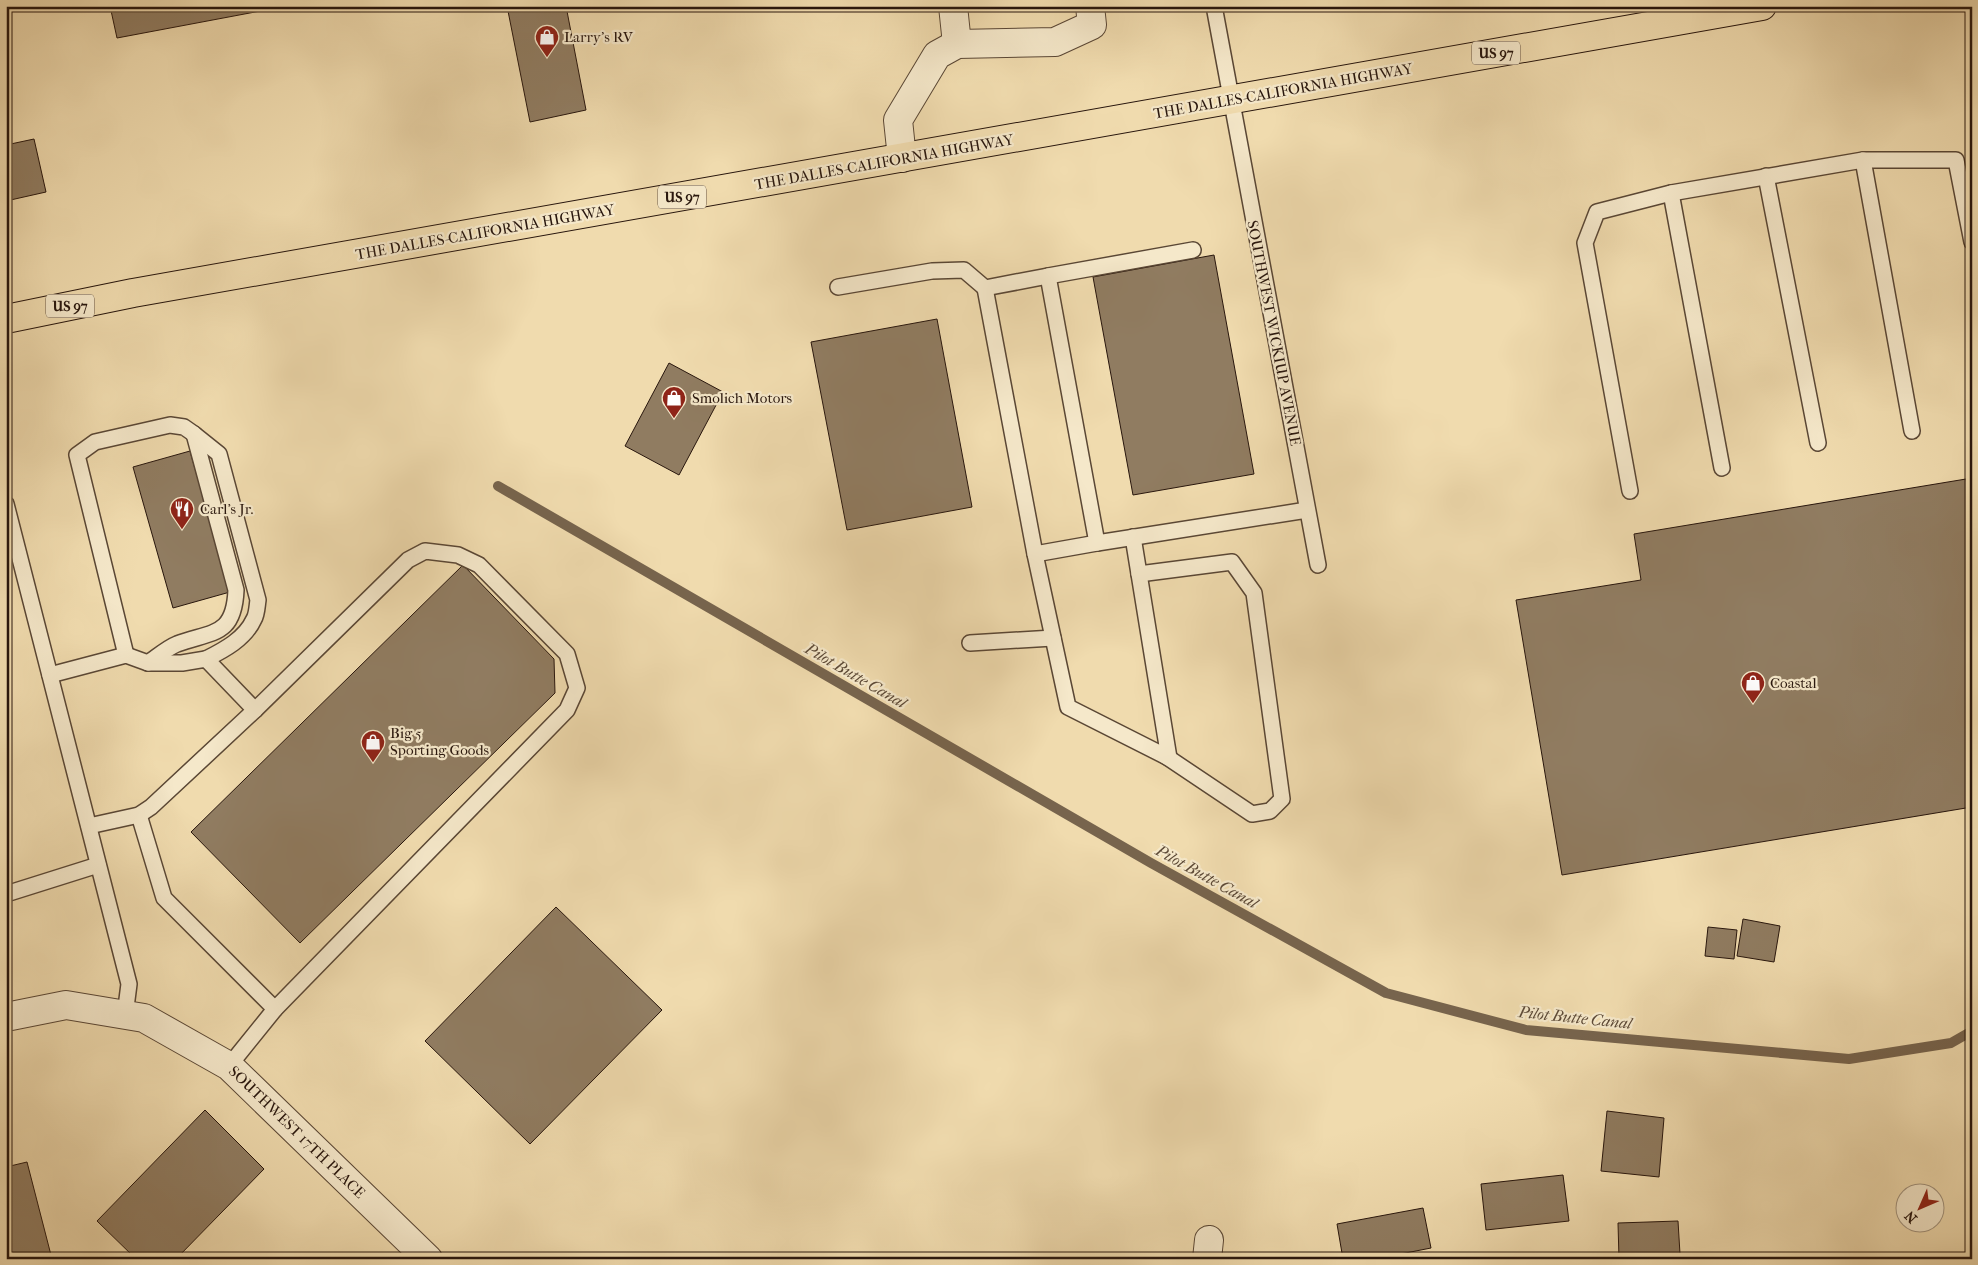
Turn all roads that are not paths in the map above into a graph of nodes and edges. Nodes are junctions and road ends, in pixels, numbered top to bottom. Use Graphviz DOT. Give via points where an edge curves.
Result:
graph roads {
  1 [pos="953,6"];
  2 [pos="1090,6"];
  3 [pos="1214,6"];
  4 [pos="1762,6"];
  5 [pos="957,44"];
  6 [pos="1230,101"];
  7 [pos="902,158"];
  8 [pos="1863,160"];
  9 [pos="1766,176"];
  10 [pos="1671,192"];
  11 [pos="1972,242"];
  12 [pos="1192,250"];
  13 [pos="1048,276"];
  14 [pos="838,287"];
  15 [pos="985,288"];
  16 [pos="6,319"];
  17 [pos="1912,430"];
  18 [pos="194,434"];
  19 [pos="1818,443"];
  20 [pos="1722,468"];
  21 [pos="1630,491"];
  22 [pos="6,504"];
  23 [pos="1307,510"];
  24 [pos="1133,537"];
  25 [pos="1097,543"];
  26 [pos="1035,554"];
  27 [pos="1318,565"];
  28 [pos="1139,574"];
  29 [pos="1053,638"];
  30 [pos="970,643"];
  31 [pos="126,655"];
  32 [pos="206,659"];
  33 [pos="148,663"];
  34 [pos="50,675"];
  35 [pos="255,710"];
  36 [pos="1164,755"];
  37 [pos="139,815"];
  38 [pos="89,826"];
  39 [pos="98,865"];
  40 [pos="6,894"];
  41 [pos="275,1009"];
  42 [pos="125,1015"];
  43 [pos="6,1017"];
  44 [pos="229,1066"];
  45 [pos="428,1259"];
  1 -- 5 [label="street"];
  2 -- 5 [label="street" via="1092,25 1054,42"];
  3 -- 6 [label="lane, SOUTHWEST WICKIUP AVENUE"];
  4 -- 6 [label="highway, THE DALLES-CALIFORNIA HIGHWAY / US 97"];
  5 -- 7 [label="street" via="937,55 898,120"];
  6 -- 7 [label="highway, THE DALLES-CALIFORNIA HIGHWAY / US 97"];
  6 -- 23 [label="lane, SOUTHWEST WICKIUP AVENUE"];
  7 -- 16 [label="highway, THE DALLES-CALIFORNIA HIGHWAY / US 97" via="133,293"];
  8 -- 9 [label="lane"];
  8 -- 11 [label="lane" via="1956,160"];
  8 -- 17 [label="lane"];
  9 -- 10 [label="lane"];
  9 -- 19 [label="lane"];
  10 -- 20 [label="lane"];
  10 -- 21 [label="lane" via="1597,212 1585,243"];
  12 -- 13 [label="lane"];
  13 -- 15 [label="lane"];
  13 -- 25 [label="lane"];
  14 -- 15 [label="lane" via="932,271 964,270"];
  15 -- 26 [label="lane"];
  18 -- 31 [label="lane" via="184,427 170,425 95,442 77,455"];
  18 -- 32 [label="lane" via="219,454 258,600 254,619 243,632 230,646"];
  18 -- 33 [label="lane" via="236,590 235,608 228,621 216,632 176,644"];
  22 -- 34 [label="lane"];
  23 -- 24 [label="lane"];
  23 -- 27 [label="lane, SOUTHWEST WICKIUP AVENUE"];
  24 -- 25 [label="lane"];
  24 -- 28 [label="lane"];
  25 -- 26 [label="lane"];
  26 -- 29 [label="lane"];
  28 -- 36 [label="lane" via="1170,758"];
  28 -- 36 [label="lane" via="1232,562 1254,593 1282,799 1270,811 1252,814"];
  29 -- 30 [label="lane"];
  29 -- 36 [label="lane" via="1068,707"];
  31 -- 33 [label="lane"];
  31 -- 34 [label="lane"];
  32 -- 33 [label="lane"];
  32 -- 35 [label="lane"];
  34 -- 38 [label="lane"];
  35 -- 37 [label="lane"];
  35 -- 41 [label="lane" via="408,560 425,551 458,555 479,565 568,654 577,688 567,710"];
  37 -- 38 [label="lane"];
  37 -- 41 [label="lane" via="164,898"];
  38 -- 39 [label="lane"];
  39 -- 40 [label="lane"];
  39 -- 42 [label="lane" via="129,984"];
  41 -- 44 [label="lane"];
  42 -- 43 [label="street, SOUTHWEST 17TH PLACE" via="66,1004"];
  42 -- 44 [label="street, SOUTHWEST 17TH PLACE" via="144,1018"];
  44 -- 45 [label="street, SOUTHWEST 17TH PLACE"];
}
